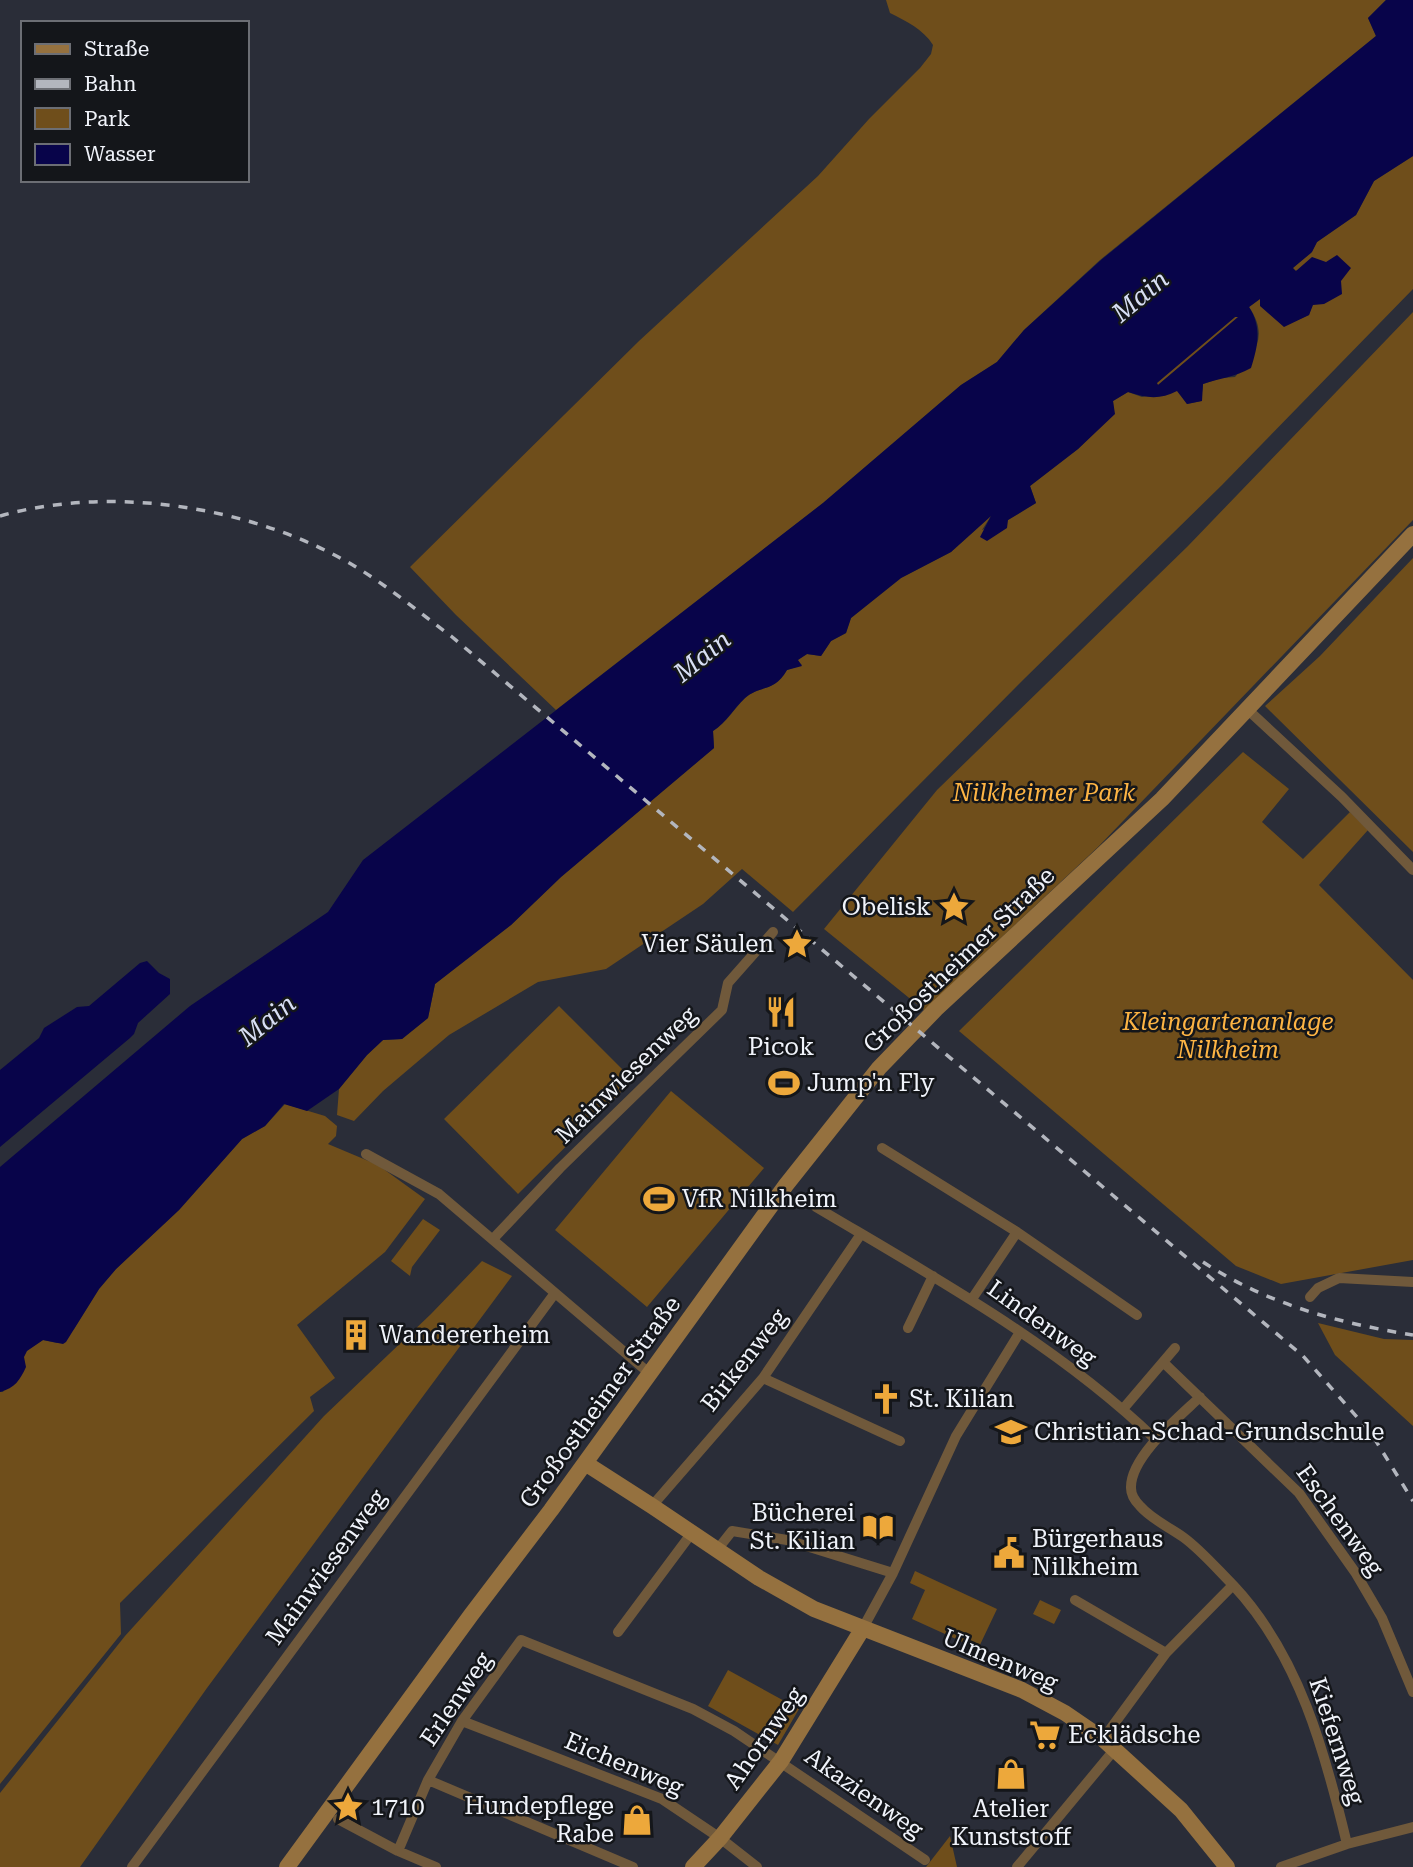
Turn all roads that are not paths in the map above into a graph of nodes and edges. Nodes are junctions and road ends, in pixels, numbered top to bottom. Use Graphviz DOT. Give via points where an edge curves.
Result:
graph roads {
  1 [pos="1413,534"];
  2 [pos="1247,709"];
  3 [pos="1413,870"];
  4 [pos="773,932"];
  5 [pos="882,1148"];
  6 [pos="366,1154"];
  7 [pos="816,1207"];
  8 [pos="1017,1233"];
  9 [pos="861,1234"];
  10 [pos="493,1239"];
  11 [pos="933,1276"];
  12 [pos="1413,1282"];
  13 [pos="555,1293"];
  14 [pos="1310,1297"];
  15 [pos="972,1298"];
  16 [pos="1137,1315"];
  17 [pos="908,1328"];
  18 [pos="1020,1332"];
  19 [pos="1175,1348"];
  20 [pos="1164,1363"];
  21 [pos="649,1373"];
  22 [pos="763,1378"];
  23 [pos="1200,1397"];
  24 [pos="1124,1409"];
  25 [pos="1155,1439"];
  26 [pos="900,1441"];
  27 [pos="585,1464"];
  28 [pos="652,1506"];
  29 [pos="691,1534"];
  30 [pos="716,1550"];
  31 [pos="893,1573"];
  32 [pos="1233,1585"];
  33 [pos="1075,1600"];
  34 [pos="863,1629"];
  35 [pos="618,1632"];
  36 [pos="1166,1653"];
  37 [pos="592,1668"];
  38 [pos="1413,1692"];
  39 [pos="462,1721"];
  40 [pos="1109,1744"];
  41 [pos="781,1761"];
  42 [pos="428,1780"];
  43 [pos="338,1819"];
  44 [pos="1413,1827"];
  45 [pos="720,1838"];
  46 [pos="1347,1844"];
  47 [pos="398,1851"];
  48 [pos="925,1860"];
  49 [pos="132,1867"];
  50 [pos="287,1867"];
  51 [pos="436,1867"];
  52 [pos="633,1867"];
  53 [pos="693,1867"];
  54 [pos="757,1867"];
  55 [pos="1017,1867"];
  56 [pos="1227,1867"];
  57 [pos="1281,1867"];
  1 -- 2 [label="main road, Großostheimer Straße"];
  2 -- 3 [label="street"];
  2 -- 21 [label="main road, Großostheimer Straße" via="1162,799 879,1068 786,1185"];
  4 -- 10 [label="street, Mainwiesenweg" via="728,983 722,1010"];
  5 -- 8 [label="street"];
  6 -- 10 [label="street" via="439,1194"];
  7 -- 9 [label="street, Lindenweg"];
  8 -- 15 [label="street"];
  8 -- 16 [label="street"];
  9 -- 11 [label="street, Lindenweg"];
  9 -- 22 [label="street, Birkenweg"];
  10 -- 13 [label="street"];
  11 -- 15 [label="street, Lindenweg"];
  11 -- 17 [label="street"];
  12 -- 14 [label="street" via="1339,1278"];
  13 -- 21 [label="street"];
  13 -- 49 [label="street, Mainwiesenweg"];
  15 -- 18 [label="street, Lindenweg"];
  18 -- 24 [label="street, Lindenweg"];
  18 -- 31 [label="street" via="956,1436"];
  19 -- 20 [label="street"];
  20 -- 23 [label="street"];
  20 -- 24 [label="street"];
  21 -- 27 [label="main road, Großostheimer Straße"];
  22 -- 26 [label="street"];
  22 -- 28 [label="street, Birkenweg"];
  23 -- 25 [label="street"];
  23 -- 38 [label="street, Eschenweg" via="1307,1504 1382,1618"];
  24 -- 25 [label="street, Lindenweg"];
  25 -- 32 [label="street, Kiefernweg" via="1136,1469 1131,1486 1134,1499 1185,1538"];
  27 -- 28 [label="main road, Ulmenweg"];
  27 -- 50 [label="main road, Großostheimer Straße"];
  28 -- 29 [label="main road, Ulmenweg"];
  29 -- 30 [label="main road, Ulmenweg"];
  29 -- 35 [label="street"];
  30 -- 31 [label="street" via="732,1531 787,1540"];
  30 -- 34 [label="main road, Ulmenweg" via="814,1609"];
  31 -- 34 [label="street"];
  32 -- 36 [label="street"];
  32 -- 46 [label="street, Kiefernweg" via="1259,1615 1306,1702"];
  33 -- 36 [label="street"];
  34 -- 40 [label="main road, Ulmenweg" via="1022,1690"];
  34 -- 41 [label="main road, Ahornweg"];
  36 -- 40 [label="street"];
  37 -- 39 [label="street, Erlenweg" via="521,1640"];
  37 -- 41 [label="street, Akazienweg" via="693,1709"];
  39 -- 42 [label="street, Erlenweg"];
  39 -- 45 [label="street, Eichenweg" via="662,1799"];
  40 -- 55 [label="street"];
  40 -- 56 [label="main road, Ulmenweg" via="1181,1810"];
  41 -- 45 [label="main road, Ahornweg"];
  41 -- 48 [label="street, Akazienweg"];
  42 -- 47 [label="street, Erlenweg"];
  42 -- 52 [label="street"];
  43 -- 47 [label="street"];
  44 -- 46 [label="street"];
  45 -- 53 [label="main road, Ahornweg"];
  45 -- 54 [label="street, Eichenweg"];
  46 -- 57 [label="street"];
  47 -- 51 [label="street"];
}
